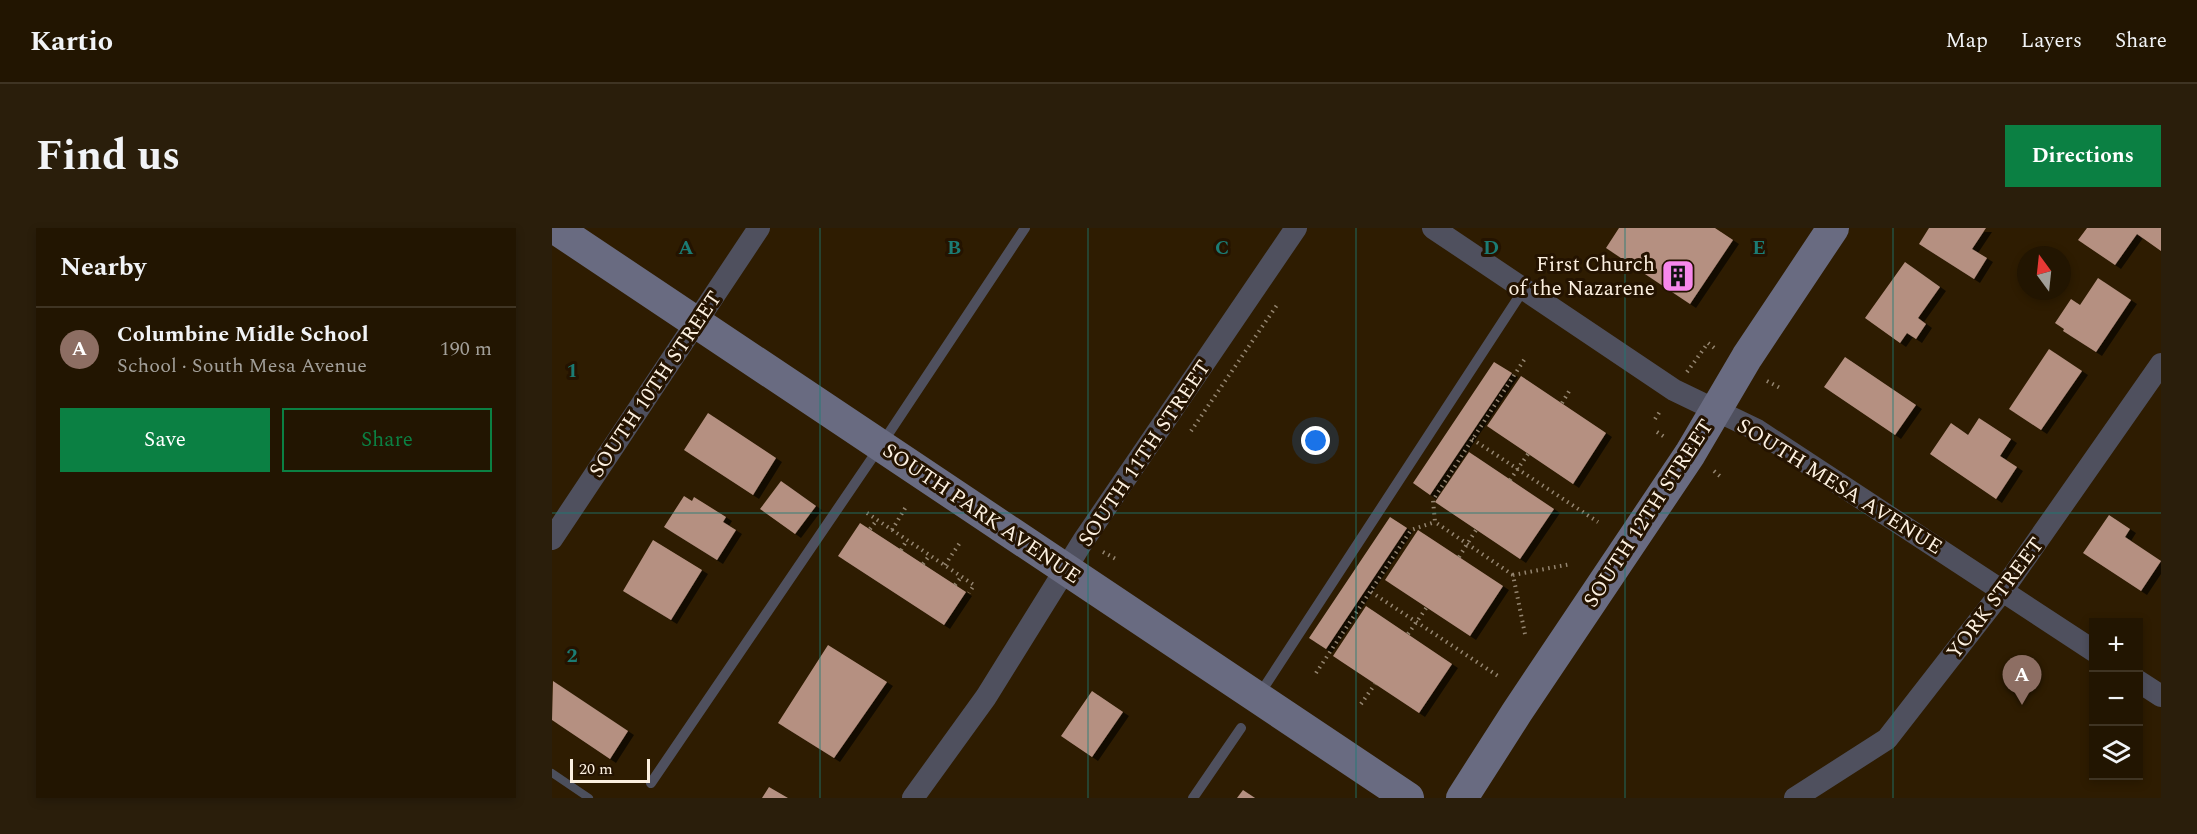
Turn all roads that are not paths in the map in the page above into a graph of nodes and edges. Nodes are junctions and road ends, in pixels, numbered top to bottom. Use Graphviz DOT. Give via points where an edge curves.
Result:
graph roads {
  1 [pos="555,228"];
  2 [pos="759,228"];
  3 [pos="1025,228"];
  4 [pos="1296,228"];
  5 [pos="1433,228"];
  6 [pos="1833,228"];
  7 [pos="1524,289"];
  8 [pos="696,322"];
  9 [pos="2161,364"];
  10 [pos="1715,410"];
  11 [pos="881,445"];
  12 [pos="552,539"];
  13 [pos="1066,570"];
  14 [pos="2003,590"];
  15 [pos="2089,648"];
  16 [pos="2143,684"];
  17 [pos="2161,696"];
  18 [pos="1257,697"];
  19 [pos="1241,728"];
  20 [pos="651,783"];
  21 [pos="913,798"];
  22 [pos="1193,798"];
  23 [pos="1408,798"];
  24 [pos="1462,798"];
  25 [pos="1795,798"];
  1 -- 8 [label="street, SOUTH PARK AVENUE"];
  2 -- 8 [label="street, SOUTH 10TH STREET"];
  3 -- 11 [label="lane"];
  4 -- 13 [label="street, SOUTH 11TH STREET"];
  5 -- 7 [label="street, SOUTH MESA AVENUE"];
  6 -- 10 [label="street, SOUTH 12TH STREET"];
  7 -- 10 [label="street, SOUTH MESA AVENUE" via="1674,390"];
  7 -- 18 [label="lane"];
  8 -- 11 [label="street, SOUTH PARK AVENUE"];
  8 -- 12 [label="street, SOUTH 10TH STREET"];
  9 -- 14 [label="street, YORK STREET"];
  10 -- 14 [label="street, SOUTH MESA AVENUE" via="1757,430"];
  10 -- 24 [label="street, SOUTH 12TH STREET" via="1690,454"];
  11 -- 13 [label="street, SOUTH PARK AVENUE"];
  11 -- 20 [label="lane"];
  13 -- 18 [label="street, SOUTH PARK AVENUE"];
  13 -- 21 [label="street, SOUTH 11TH STREET" via="986,697"];
  14 -- 15 [label="street, SOUTH MESA AVENUE"];
  14 -- 25 [label="street, YORK STREET" via="1887,739"];
  16 -- 17 [label="street"];
  18 -- 23 [label="street, SOUTH PARK AVENUE"];
  19 -- 22 [label="lane"];
}
